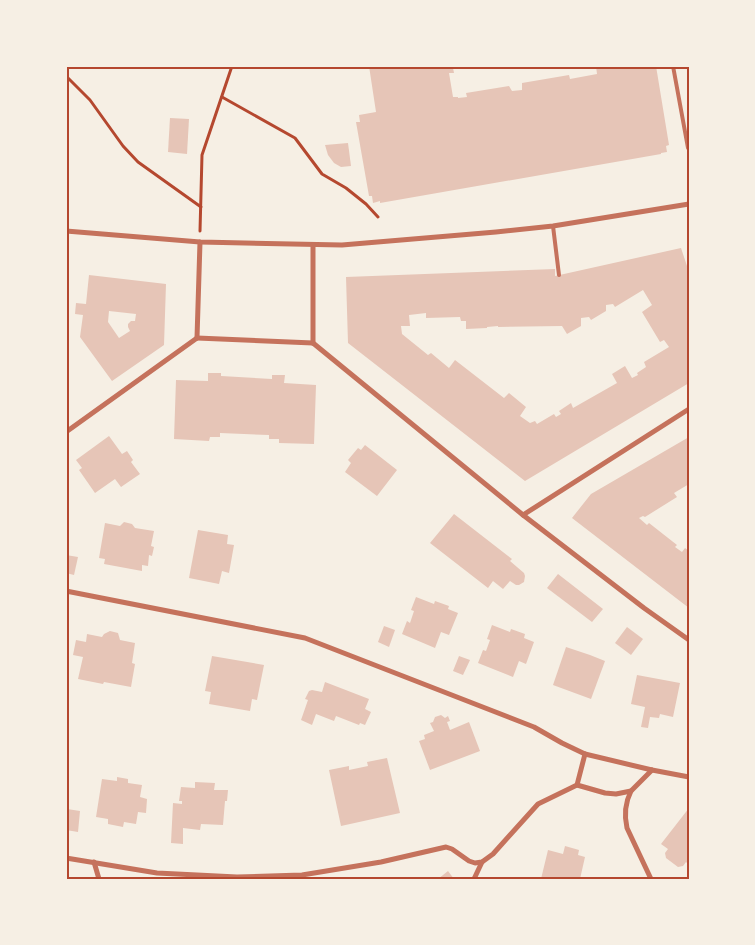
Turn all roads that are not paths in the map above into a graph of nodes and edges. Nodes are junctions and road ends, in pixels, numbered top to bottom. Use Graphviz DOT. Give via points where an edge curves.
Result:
graph roads {
  1 [pos="673,66"];
  2 [pos="688,148"];
  3 [pos="689,204"];
  4 [pos="553,226"];
  5 [pos="66,232"];
  6 [pos="200,242"];
  7 [pos="313,245"];
  8 [pos="559,275"];
  9 [pos="197,338"];
  10 [pos="313,343"];
  11 [pos="689,409"];
  12 [pos="66,432"];
  13 [pos="523,515"];
  14 [pos="66,591"];
  15 [pos="689,640"];
  16 [pos="584,754"];
  17 [pos="652,770"];
  18 [pos="689,777"];
  19 [pos="577,785"];
  20 [pos="631,791"];
  21 [pos="66,858"];
  22 [pos="94,862"];
  23 [pos="482,862"];
  24 [pos="99,879"];
  25 [pos="474,879"];
  26 [pos="651,879"];
  1 -- 2 [label="lane"];
  3 -- 4 [label="street"];
  4 -- 7 [label="street" via="351,245"];
  4 -- 8 [label="lane"];
  5 -- 6 [label="street"];
  6 -- 7 [label="street"];
  6 -- 9 [label="street"];
  7 -- 10 [label="street"];
  9 -- 10 [label="street"];
  9 -- 12 [label="street"];
  10 -- 13 [label="street"];
  11 -- 13 [label="street"];
  13 -- 15 [label="street"];
  14 -- 16 [label="street" via="305,638 534,727"];
  16 -- 17 [label="street"];
  16 -- 19 [label="street"];
  17 -- 18 [label="street"];
  17 -- 20 [label="street"];
  19 -- 20 [label="street" via="605,793"];
  19 -- 23 [label="street" via="538,804"];
  20 -- 26 [label="street" via="625,820"];
  21 -- 22 [label="street"];
  22 -- 23 [label="street" via="156,873 237,877 302,875 446,847 469,861"];
  22 -- 24 [label="street"];
  23 -- 25 [label="street"];
}
